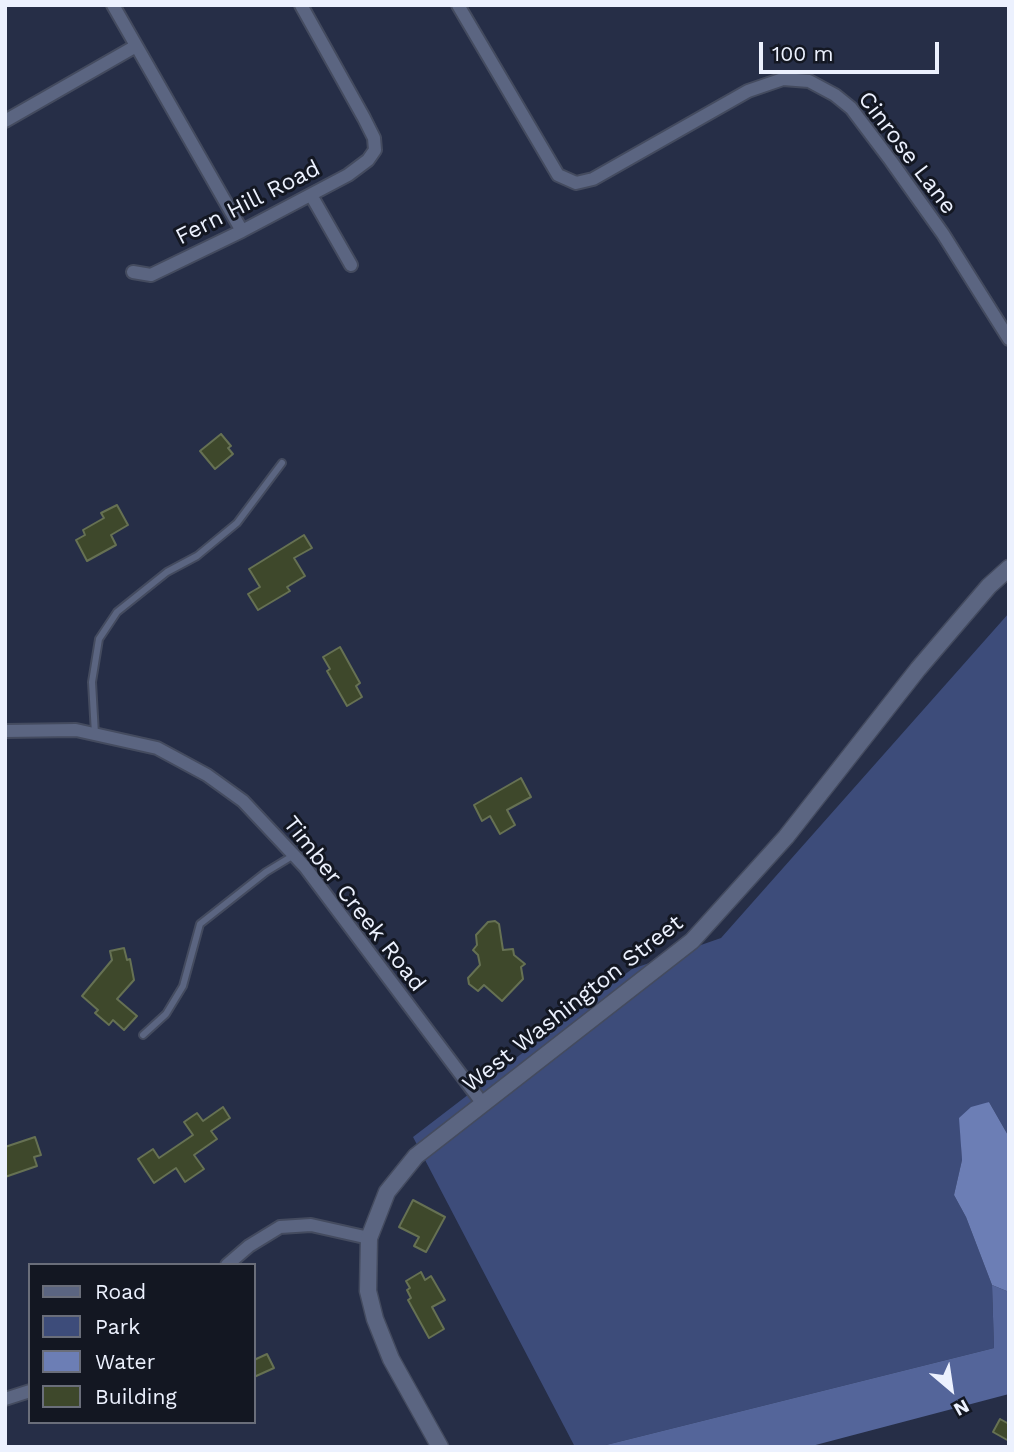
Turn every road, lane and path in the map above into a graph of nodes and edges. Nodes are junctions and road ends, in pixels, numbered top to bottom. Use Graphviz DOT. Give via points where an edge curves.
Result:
graph roads {
  1 [pos="113,5"];
  2 [pos="301,5"];
  3 [pos="458,5"];
  4 [pos="136,46"];
  5 [pos="5,121"];
  6 [pos="310,195"];
  7 [pos="242,231"];
  8 [pos="351,265"];
  9 [pos="133,272"];
  10 [pos="1009,339"];
  11 [pos="282,463"];
  12 [pos="1009,568"];
  13 [pos="5,731"];
  14 [pos="95,734"];
  15 [pos="294,855"];
  16 [pos="143,1035"];
  17 [pos="483,1104"];
  18 [pos="369,1238"];
  19 [pos="229,1263"];
  20 [pos="28,1392"];
  21 [pos="5,1399"];
  22 [pos="440,1447"];
  1 -- 4 [label="street"];
  2 -- 6 [label="street, Fern Hill Road" via="365,118 375,150 348,175"];
  3 -- 10 [label="street, Cinrose Lane" via="558,175 576,183 593,179 748,91 783,79 809,81 835,94 851,108 943,234"];
  4 -- 5 [label="street"];
  4 -- 7 [label="street"];
  6 -- 7 [label="street, Fern Hill Road"];
  6 -- 8 [label="street"];
  7 -- 9 [label="street, Fern Hill Road" via="151,275"];
  11 -- 14 [label="lane" via="237,523 117,612 99,639 92,682"];
  12 -- 17 [label="street, West Washington Street" via="927,658 786,836 692,941"];
  13 -- 14 [label="street, Timber Creek Road"];
  14 -- 15 [label="street, Timber Creek Road" via="157,748 207,775 243,801"];
  15 -- 16 [label="lane" via="200,924 183,986 166,1014"];
  15 -- 17 [label="street, Timber Creek Road"];
  17 -- 18 [label="street, West Washington Street" via="415,1156 387,1192"];
  18 -- 19 [label="street" via="311,1225 280,1227"];
  18 -- 22 [label="street, West Washington Street" via="368,1292 375,1319 391,1359"];
  20 -- 21 [label="street"];
}
